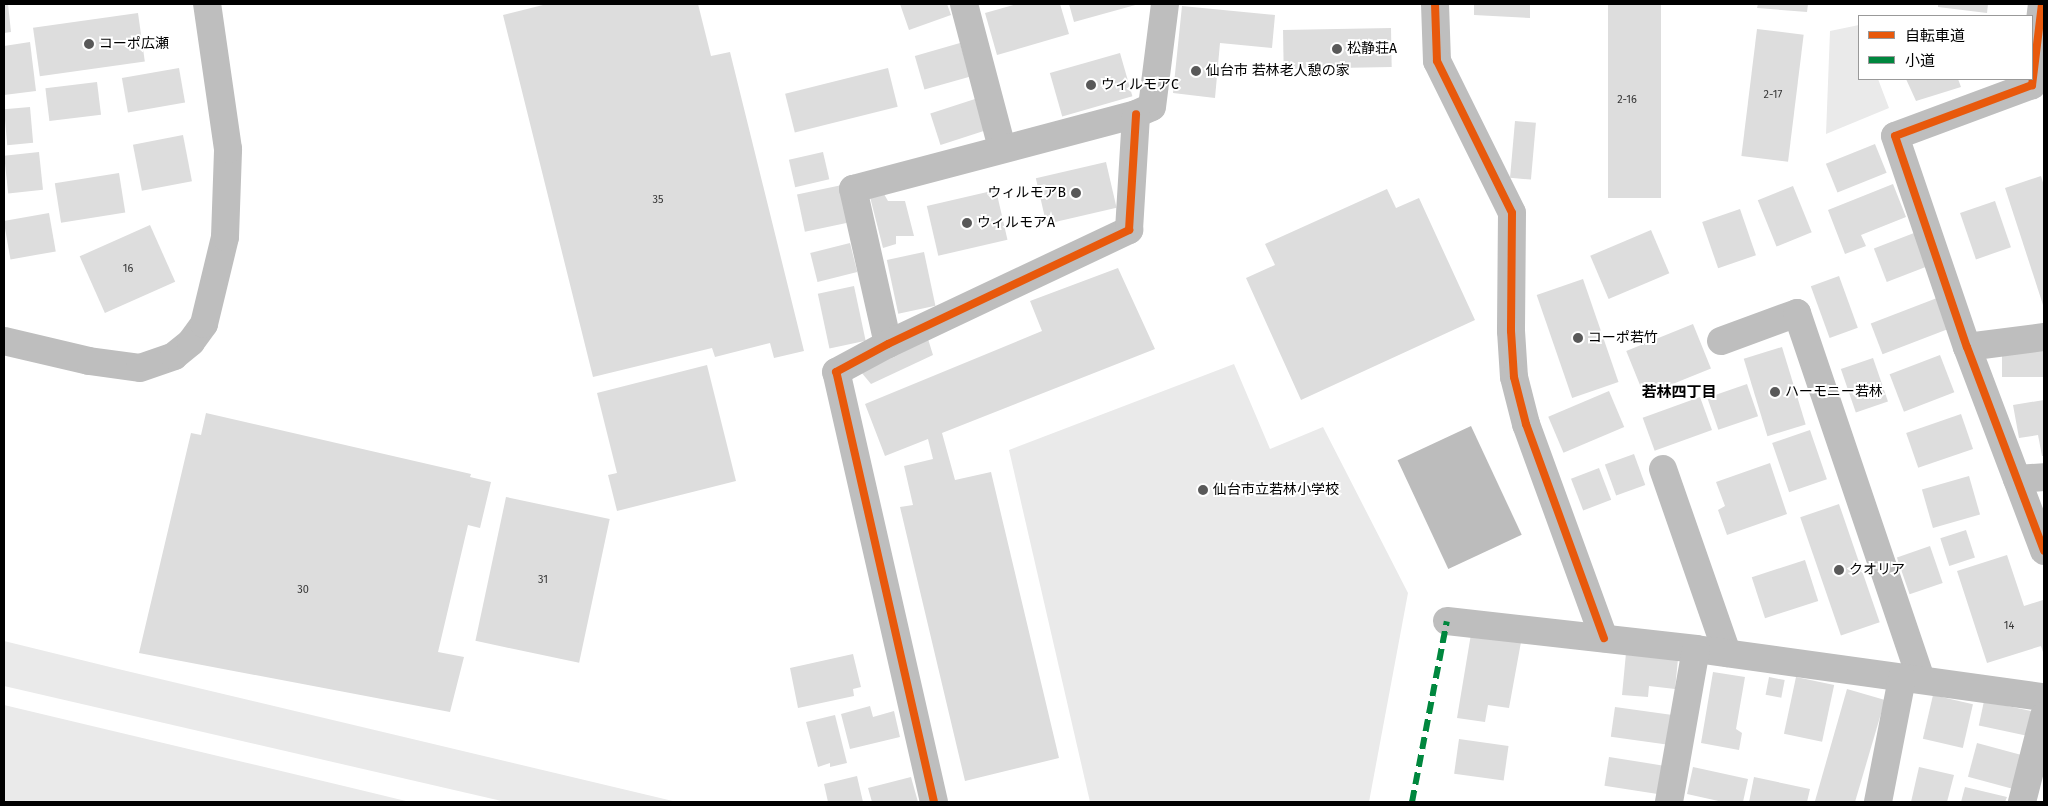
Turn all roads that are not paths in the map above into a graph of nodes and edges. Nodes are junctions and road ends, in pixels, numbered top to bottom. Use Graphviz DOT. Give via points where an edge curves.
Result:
graph roads {
  1 [pos="207,4"];
  2 [pos="964,4"];
  3 [pos="1165,4"];
  4 [pos="1435,4"];
  5 [pos="2042,4"];
  6 [pos="2033,77"];
  7 [pos="2033,80"];
  8 [pos="1136,114"];
  9 [pos="1002,148"];
  10 [pos="2044,337"];
  11 [pos="4,341"];
  12 [pos="1721,341"];
  13 [pos="888,344"];
  14 [pos="1967,347"];
  15 [pos="1663,469"];
  16 [pos="2044,477"];
  17 [pos="2017,479"];
  18 [pos="2044,551"];
  19 [pos="1447,621"];
  20 [pos="1604,638"];
  21 [pos="1696,649"];
  22 [pos="1727,653"];
  23 [pos="1911,679"];
  24 [pos="2044,697"];
  25 [pos="2044,716"];
  26 [pos="934,802"];
  27 [pos="1669,802"];
  28 [pos="1878,802"];
  29 [pos="2022,802"];
  1 -- 11 [label="street" via="228,149 225,237 204,324 191,342 174,356 140,368 89,361"];
  2 -- 9 [label="street"];
  3 -- 8 [label="street" via="1152,107"];
  4 -- 20 [label="street" via="1437,61 1512,213 1514,377 1526,424"];
  5 -- 6 [label="street"];
  7 -- 14 [label="street" via="2032,85 1895,136"];
  8 -- 9 [label="street"];
  8 -- 13 [label="street" via="1129,230"];
  9 -- 13 [label="street" via="853,189"];
  10 -- 14 [label="street"];
  12 -- 23 [label="street" via="1797,313"];
  13 -- 26 [label="street" via="836,372"];
  14 -- 17 [label="street"];
  15 -- 22 [label="street"];
  16 -- 17 [label="street"];
  17 -- 18 [label="street"];
  19 -- 20 [label="street"];
  20 -- 21 [label="street"];
  21 -- 22 [label="street"];
  21 -- 27 [label="street"];
  22 -- 23 [label="street"];
  23 -- 24 [label="street"];
  23 -- 28 [label="street"];
  25 -- 29 [label="street"];
}
